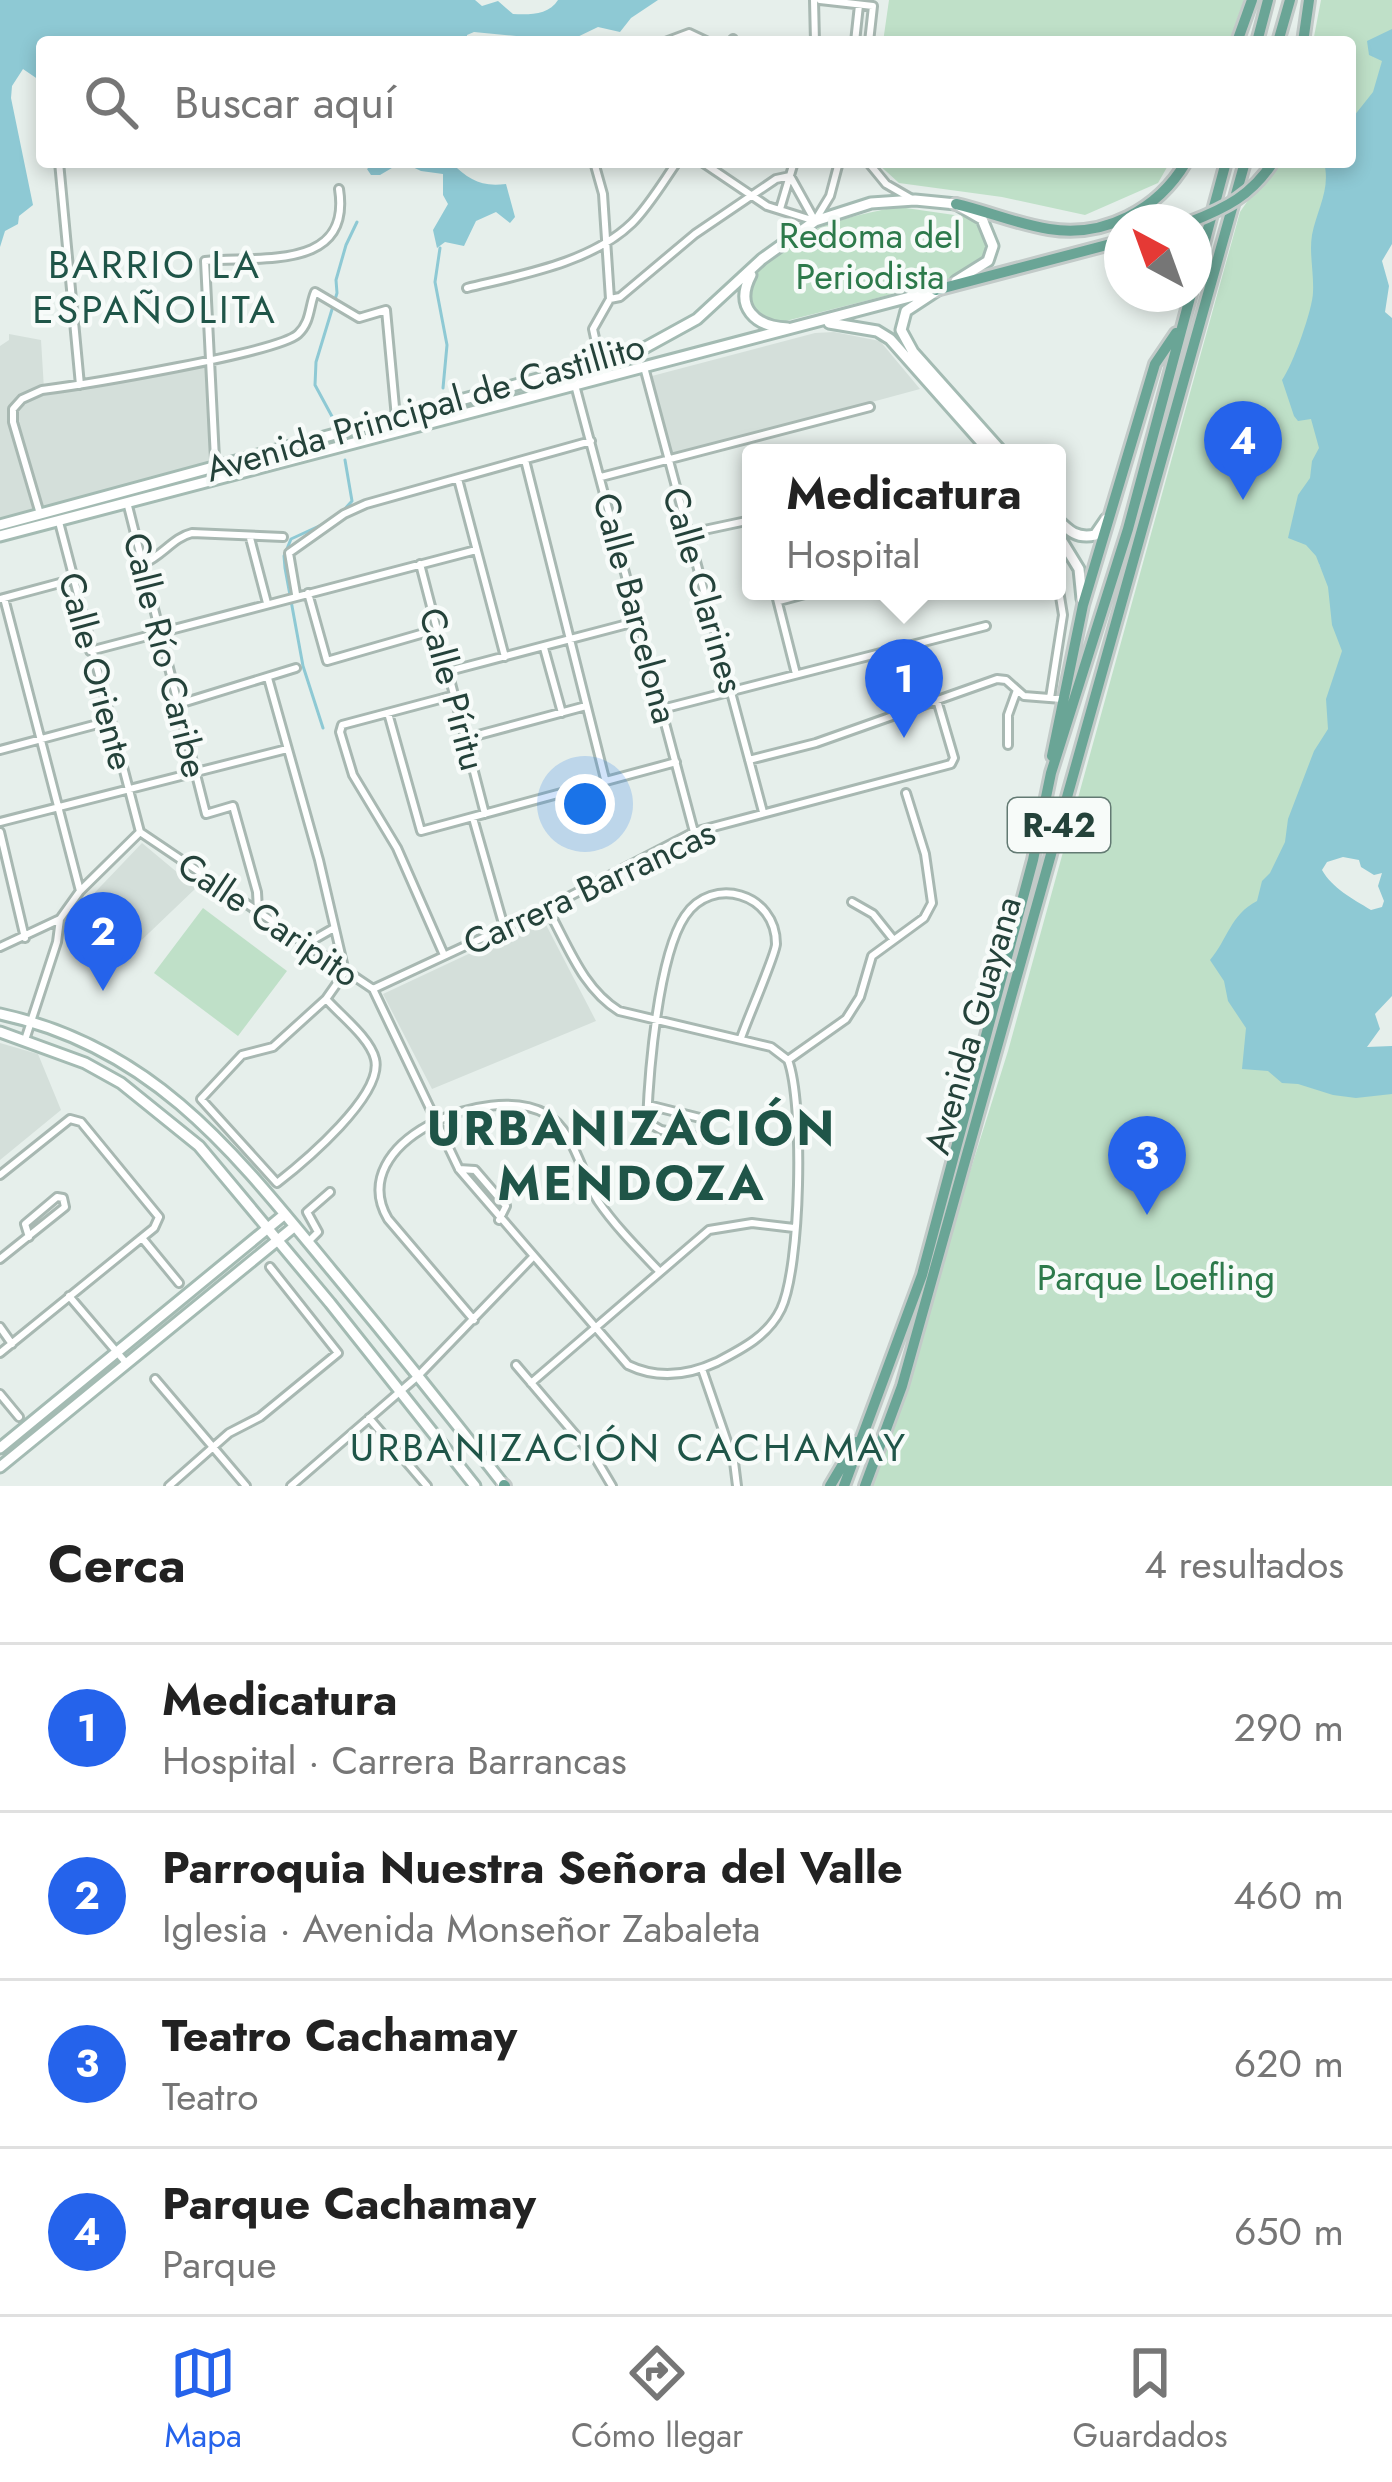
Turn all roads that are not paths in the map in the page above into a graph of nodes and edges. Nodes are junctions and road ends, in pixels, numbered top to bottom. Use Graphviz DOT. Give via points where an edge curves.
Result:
graph roads {
  1 [pos="817,0"];
  2 [pos="1252,0"];
  3 [pos="1268,0"];
  4 [pos="1290,0"];
  5 [pos="1309,0"];
  6 [pos="859,5"];
  7 [pos="815,36"];
  8 [pos="856,36"];
  9 [pos="870,36"];
  10 [pos="1238,36"];
  11 [pos="1259,36"];
  12 [pos="1280,36"];
  13 [pos="1304,36"];
  14 [pos="60,168"];
  15 [pos="596,168"];
  16 [pos="672,168"];
  17 [pos="712,168"];
  18 [pos="792,168"];
  19 [pos="837,168"];
  20 [pos="873,168"];
  21 [pos="1182,168"];
  22 [pos="1224,168"];
  23 [pos="1243,168"];
  24 [pos="1268,168"];
  25 [pos="790,176"];
  26 [pos="339,188"];
  27 [pos="750,195"];
  28 [pos="915,200"];
  29 [pos="956,204"];
  30 [pos="780,209"];
  31 [pos="1212,213"];
  32 [pos="1212,214"];
  33 [pos="814,221"];
  34 [pos="605,242"];
  35 [pos="1104,246"];
  36 [pos="762,260"];
  37 [pos="467,289"];
  38 [pos="936,290"];
  39 [pos="610,299"];
  40 [pos="1186,312"];
  41 [pos="818,323"];
  42 [pos="1182,326"];
  43 [pos="207,361"];
  44 [pos="601,363"];
  45 [pos="644,368"];
  46 [pos="80,385"];
  47 [pos="575,385"];
  48 [pos="870,407"];
  49 [pos="396,418"];
  50 [pos="591,441"];
  51 [pos="983,444"];
  52 [pos="995,444"];
  53 [pos="525,460"];
  54 [pos="668,461"];
  55 [pos="216,473"];
  56 [pos="602,476"];
  57 [pos="458,478"];
  58 [pos="128,502"];
  59 [pos="1112,509"];
  60 [pos="40,514"];
  61 [pos="57,515"];
  62 [pos="742,522"];
  63 [pos="0,524"];
  64 [pos="1066,527"];
  65 [pos="688,533"];
  66 [pos="0,536"];
  67 [pos="283,537"];
  68 [pos="250,538"];
  69 [pos="1066,548"];
  70 [pos="476,550"];
  71 [pos="143,564"];
  72 [pos="420,564"];
  73 [pos="71,580"];
  74 [pos="308,593"];
  75 [pos="294,596"];
  76 [pos="2,599"];
  77 [pos="782,600"];
  78 [pos="1061,600"];
  79 [pos="778,601"];
  80 [pos="267,603"];
  81 [pos="1083,605"];
  82 [pos="639,621"];
  83 [pos="986,626"];
  84 [pos="438,629"];
  85 [pos="158,633"];
  86 [pos="571,641"];
  87 [pos="544,648"];
  88 [pos="90,651"];
  89 [pos="505,657"];
  90 [pos="296,668"];
  91 [pos="449,671"];
  92 [pos="796,674"];
  93 [pos="268,678"];
  94 [pos="733,689"];
  95 [pos="1017,690"];
  96 [pos="455,695"];
  97 [pos="1056,698"];
  98 [pos="937,700"];
  99 [pos="178,704"];
  100 [pos="587,706"];
  101 [pos="662,710"];
  102 [pos="388,712"];
  103 [pos="562,713"];
  104 [pos="110,721"];
  105 [pos="41,738"];
  106 [pos="467,738"];
  107 [pos="1008,745"];
  108 [pos="289,748"];
  109 [pos="0,750"];
  110 [pos="749,760"];
  111 [pos="676,762"];
  112 [pos="195,772"];
  113 [pos="1051,773"];
  114 [pos="605,779"];
  115 [pos="128,789"];
  116 [pos="906,794"];
  117 [pos="57,808"];
  118 [pos="763,812"];
  119 [pos="485,814"];
  120 [pos="473,818"];
  121 [pos="0,822"];
  122 [pos="0,832"];
  123 [pos="140,832"];
  124 [pos="694,832"];
  125 [pos="80,891"];
  126 [pos="852,902"];
  127 [pos="547,908"];
  128 [pos="258,911"];
  129 [pos="60,919"];
  130 [pos="504,927"];
  131 [pos="335,928"];
  132 [pos="25,938"];
  133 [pos="893,938"];
  134 [pos="306,944"];
  135 [pos="0,947"];
  136 [pos="444,955"];
  137 [pos="345,972"];
  138 [pos="373,989"];
  139 [pos="326,999"];
  140 [pos="0,1014"];
  141 [pos="656,1020"];
  142 [pos="32,1021"];
  143 [pos="0,1032"];
  144 [pos="740,1038"];
  145 [pos="25,1040"];
  146 [pos="788,1060"];
  147 [pos="648,1105"];
  148 [pos="438,1124"];
  149 [pos="459,1169"];
  150 [pos="0,1174"];
  151 [pos="330,1192"];
  152 [pos="285,1214"];
  153 [pos="499,1220"];
  154 [pos="296,1226"];
  155 [pos="267,1228"];
  156 [pos="794,1228"];
  157 [pos="29,1237"];
  158 [pos="142,1238"];
  159 [pos="278,1240"];
  160 [pos="308,1242"];
  161 [pos="1,1256"];
  162 [pos="533,1257"];
  163 [pos="270,1268"];
  164 [pos="659,1271"];
  165 [pos="178,1283"];
  166 [pos="69,1296"];
  167 [pos="474,1320"];
  168 [pos="0,1327"];
  169 [pos="596,1327"];
  170 [pos="12,1343"];
  171 [pos="117,1352"];
  172 [pos="0,1353"];
  173 [pos="127,1364"];
  174 [pos="516,1365"];
  175 [pos="702,1369"];
  176 [pos="418,1376"];
  177 [pos="154,1379"];
  178 [pos="531,1383"];
  179 [pos="401,1390"];
  180 [pos="0,1394"];
  181 [pos="876,1401"];
  182 [pos="20,1417"];
  183 [pos="369,1418"];
  184 [pos="0,1448"];
  185 [pos="213,1448"];
  186 [pos="0,1467"];
  187 [pos="169,1486"];
  188 [pos="246,1486"];
  189 [pos="291,1486"];
  190 [pos="427,1486"];
  191 [pos="475,1486"];
  192 [pos="505,1486"];
  193 [pos="612,1486"];
  194 [pos="737,1486"];
  195 [pos="830,1486"];
  196 [pos="844,1486"];
  197 [pos="865,1486"];
  1 -- 6 [label="street"];
  1 -- 7 [label="street"];
  2 -- 10 [label="main road"];
  3 -- 11 [label="main road"];
  4 -- 12 [label="main road"];
  5 -- 13 [label="main road"];
  6 -- 8 [label="street"];
  6 -- 9 [label="street" via="873,6"];
  14 -- 46 [label="street"];
  15 -- 34 [label="street"];
  16 -- 34 [label="street" via="631,223"];
  17 -- 27 [label="street"];
  18 -- 25 [label="street"];
  19 -- 33 [label="street"];
  20 -- 28 [label="street"];
  21 -- 29 [label="main road" via="1138,212 1087,230 1047,229"];
  22 -- 32 [label="main road"];
  23 -- 197 [label="main road, Avenida Guayana / R-42" via="902,1386"];
  24 -- 31 [label="main road, bridge" via="1250,192"];
  25 -- 27 [label="street"];
  25 -- 30 [label="street"];
  25 -- 33 [label="street"];
  26 -- 43 [label="street" via="339,225 310,252 205,261"];
  27 -- 30 [label="street"];
  27 -- 39 [label="street"];
  28 -- 29 [label="main road, Avenida Principal de Castillito"];
  28 -- 33 [label="main road, Avenida Principal de Castillito" via="871,203"];
  29 -- 38 [label="main road" via="982,219 994,246 980,268"];
  30 -- 33 [label="street"];
  33 -- 36 [label="main road, Avenida Principal de Castillito"];
  34 -- 37 [label="street"];
  34 -- 39 [label="street"];
  35 -- 38 [label="main road"];
  36 -- 41 [label="main road" via="744,288 749,314 778,328"];
  36 -- 44 [label="main road, Avenida Principal de Castillito" via="697,320"];
  38 -- 41 [label="main road, Avenida Principal de Castillito"];
  38 -- 52 [label="main road" via="906,311 905,341"];
  39 -- 44 [label="street" via="593,329"];
  40 -- 42 [label="main road, Avenida Guayana / R-42"];
  41 -- 45 [label="main road, Avenida Principal de Castillito"];
  41 -- 51 [label="main road" via="890,339"];
  42 -- 59 [label="main road, R-42" via="1155,364"];
  42 -- 113 [label="main road, Avenida Guayana / R-42"];
  43 -- 46 [label="street"];
  43 -- 49 [label="street" via="295,338 316,292 359,318 386,310"];
  43 -- 55 [label="street"];
  44 -- 49 [label="main road, Avenida Principal de Castillito"];
  45 -- 47 [label="main road, Avenida Principal de Castillito"];
  45 -- 54 [label="street, Calle Clarines"];
  46 -- 60 [label="street" via="42,390 13,409"];
  47 -- 50 [label="street, Calle Barcelona"];
  47 -- 55 [label="main road, Avenida Principal de Castillito"];
  48 -- 54 [label="street"];
  49 -- 55 [label="main road, Avenida Principal de Castillito"];
  50 -- 53 [label="street"];
  50 -- 56 [label="street, Calle Barcelona"];
  53 -- 57 [label="street"];
  53 -- 86 [label="street"];
  54 -- 56 [label="street"];
  54 -- 65 [label="street, Calle Clarines"];
  55 -- 58 [label="main road, Avenida Principal de Castillito"];
  55 -- 61 [label="main road, Avenida Principal de Castillito"];
  56 -- 82 [label="street, Calle Barcelona"];
  57 -- 70 [label="street"];
  57 -- 75 [label="street" via="366,504 289,553"];
  58 -- 61 [label="main road, Avenida Principal de Castillito"];
  58 -- 71 [label="street, Calle Río Caribe"];
  59 -- 64 [label="main road" via="1095,535"];
  59 -- 81 [label="main road, R-42"];
  60 -- 61 [label="main road, Avenida Principal de Castillito"];
  60 -- 63 [label="main road, Avenida Principal de Castillito"];
  61 -- 66 [label="main road, Avenida Principal de Castillito"];
  61 -- 73 [label="street, Calle Oriente"];
  62 -- 65 [label="street"];
  65 -- 94 [label="street, Calle Clarines"];
  67 -- 68 [label="street"];
  68 -- 71 [label="street" via="192,532"];
  68 -- 80 [label="street"];
  69 -- 81 [label="main road" via="1079,569"];
  70 -- 72 [label="street"];
  70 -- 89 [label="street"];
  71 -- 85 [label="street, Calle Río Caribe"];
  72 -- 74 [label="street"];
  72 -- 84 [label="street, Calle Píritu"];
  73 -- 76 [label="street"];
  73 -- 88 [label="street, Calle Oriente"];
  74 -- 75 [label="street"];
  74 -- 84 [label="street" via="327,661"];
  75 -- 80 [label="street"];
  76 -- 105 [label="street"];
  77 -- 79 [label="street"];
  78 -- 97 [label="street"];
  79 -- 92 [label="street"];
  80 -- 85 [label="street"];
  81 -- 97 [label="main road, R-42"];
  82 -- 86 [label="street"];
  82 -- 101 [label="street, Calle Barcelona"];
  83 -- 92 [label="street"];
  84 -- 91 [label="street, Calle Píritu"];
  85 -- 88 [label="street"];
  85 -- 99 [label="street, Calle Río Caribe"];
  86 -- 87 [label="street"];
  86 -- 100 [label="street"];
  87 -- 89 [label="street"];
  87 -- 103 [label="street"];
  88 -- 104 [label="street, Calle Oriente"];
  89 -- 91 [label="street"];
  90 -- 93 [label="street"];
  91 -- 96 [label="street, Calle Píritu"];
  92 -- 94 [label="street"];
  93 -- 99 [label="street"];
  93 -- 108 [label="street"];
  94 -- 101 [label="street"];
  94 -- 110 [label="street, Calle Clarines"];
  95 -- 97 [label="street"];
  95 -- 98 [label="street" via="998,679"];
  95 -- 107 [label="street"];
  96 -- 102 [label="street"];
  96 -- 106 [label="street, Calle Píritu"];
  97 -- 113 [label="main road, R-42"];
  98 -- 110 [label="street"];
  98 -- 118 [label="street, Carrera Barrancas" via="950,764"];
  99 -- 112 [label="street, Calle Río Caribe"];
  100 -- 103 [label="street"];
  100 -- 114 [label="street"];
  101 -- 111 [label="street, Calle Barcelona"];
  102 -- 120 [label="street" via="421,831"];
  102 -- 136 [label="street" via="342,725 343,751 398,848"];
  103 -- 106 [label="street"];
  104 -- 105 [label="street"];
  104 -- 115 [label="street, Calle Oriente"];
  105 -- 109 [label="street"];
  105 -- 117 [label="street"];
  106 -- 119 [label="street, Calle Píritu"];
  108 -- 112 [label="street"];
  108 -- 131 [label="street"];
  110 -- 118 [label="street, Calle Clarines"];
  111 -- 114 [label="street"];
  111 -- 124 [label="street, Calle Barcelona"];
  112 -- 115 [label="street"];
  112 -- 128 [label="street, Calle Río Caribe" via="206,814 233,806"];
  113 -- 181 [label="main road, Avenida Guayana / R-42" via="922,1275"];
  114 -- 119 [label="street"];
  115 -- 117 [label="street"];
  115 -- 123 [label="street, Calle Oriente"];
  116 -- 133 [label="street" via="932,903"];
  117 -- 121 [label="street"];
  117 -- 125 [label="street"];
  118 -- 124 [label="street, Carrera Barrancas"];
  119 -- 120 [label="street"];
  120 -- 130 [label="street"];
  122 -- 132 [label="street"];
  123 -- 125 [label="street"];
  123 -- 128 [label="street, Calle Caripito"];
  124 -- 127 [label="street, Carrera Barrancas"];
  125 -- 129 [label="street"];
  126 -- 133 [label="street"];
  127 -- 130 [label="street, Carrera Barrancas"];
  127 -- 141 [label="street" via="601,1000"];
  128 -- 134 [label="street, Calle Caripito"];
  129 -- 132 [label="street"];
  129 -- 142 [label="street"];
  130 -- 136 [label="street, Carrera Barrancas"];
  131 -- 134 [label="street"];
  131 -- 137 [label="street"];
  132 -- 135 [label="street"];
  133 -- 146 [label="street" via="872,956 846,1019"];
  134 -- 137 [label="street, Calle Caripito"];
  136 -- 138 [label="street, Carrera Barrancas"];
  137 -- 138 [label="street, Calle Caripito"];
  137 -- 139 [label="street"];
  138 -- 148 [label="street, Calle Caripito"];
  139 -- 139 [label="street" via="273,1047 242,1055 203,1093 202,1102 272,1181 337,1128 376,1075 371,1050"];
  140 -- 142 [label="main road"];
  141 -- 144 [label="street"];
  141 -- 144 [label="street" via="686,914 716,895 739,894 760,902 776,948"];
  141 -- 147 [label="street"];
  142 -- 145 [label="street"];
  142 -- 152 [label="main road" via="136,1070 186,1107"];
  143 -- 145 [label="main road"];
  144 -- 146 [label="street"];
  145 -- 155 [label="main road" via="85,1063 161,1114 199,1146"];
  146 -- 156 [label="street" via="796,1083"];
  147 -- 147 [label="street" via="647,1122 703,1134 700,1118"];
  148 -- 149 [label="street, Calle Caripito"];
  148 -- 164 [label="street" via="497,1102 545,1113 573,1147 598,1201"];
  148 -- 167 [label="street" via="381,1167 377,1201"];
  149 -- 153 [label="street, Calle Caripito"];
  149 -- 153 [label="street" via="475,1170 506,1205"];
  150 -- 158 [label="street" via="70,1119 81,1122 154,1207 159,1223"];
  151 -- 160 [label="street" via="308,1212 319,1232"];
  152 -- 154 [label="main road"];
  152 -- 155 [label="main road"];
  153 -- 162 [label="street, Calle Caripito"];
  154 -- 159 [label="main road"];
  154 -- 160 [label="main road"];
  155 -- 159 [label="main road"];
  155 -- 171 [label="main road"];
  156 -- 164 [label="street" via="709,1230"];
  156 -- 175 [label="street" via="780,1312 761,1336"];
  157 -- 157 [label="street" via="65,1207 63,1198 26,1224"];
  157 -- 161 [label="street"];
  158 -- 165 [label="street"];
  158 -- 166 [label="street"];
  159 -- 173 [label="main road"];
  159 -- 179 [label="main road"];
  160 -- 176 [label="main road"];
  162 -- 167 [label="street"];
  162 -- 169 [label="street, Calle Caripito"];
  163 -- 185 [label="street" via="338,1353"];
  164 -- 169 [label="street"];
  166 -- 170 [label="street"];
  166 -- 171 [label="street"];
  167 -- 176 [label="street"];
  168 -- 170 [label="street"];
  169 -- 175 [label="street, Calle Caripito" via="644,1373"];
  169 -- 178 [label="street"];
  170 -- 172 [label="street"];
  171 -- 173 [label="street"];
  171 -- 184 [label="main road"];
  173 -- 186 [label="main road"];
  174 -- 178 [label="street"];
  175 -- 194 [label="street"];
  176 -- 179 [label="street"];
  176 -- 192 [label="main road"];
  177 -- 185 [label="street"];
  178 -- 193 [label="street"];
  179 -- 183 [label="street"];
  179 -- 191 [label="main road"];
  180 -- 182 [label="street"];
  181 -- 195 [label="main road"];
  181 -- 196 [label="main road, Avenida Guayana / R-42"];
  183 -- 189 [label="street"];
  183 -- 190 [label="street"];
  185 -- 187 [label="street"];
  185 -- 188 [label="street"];
}
